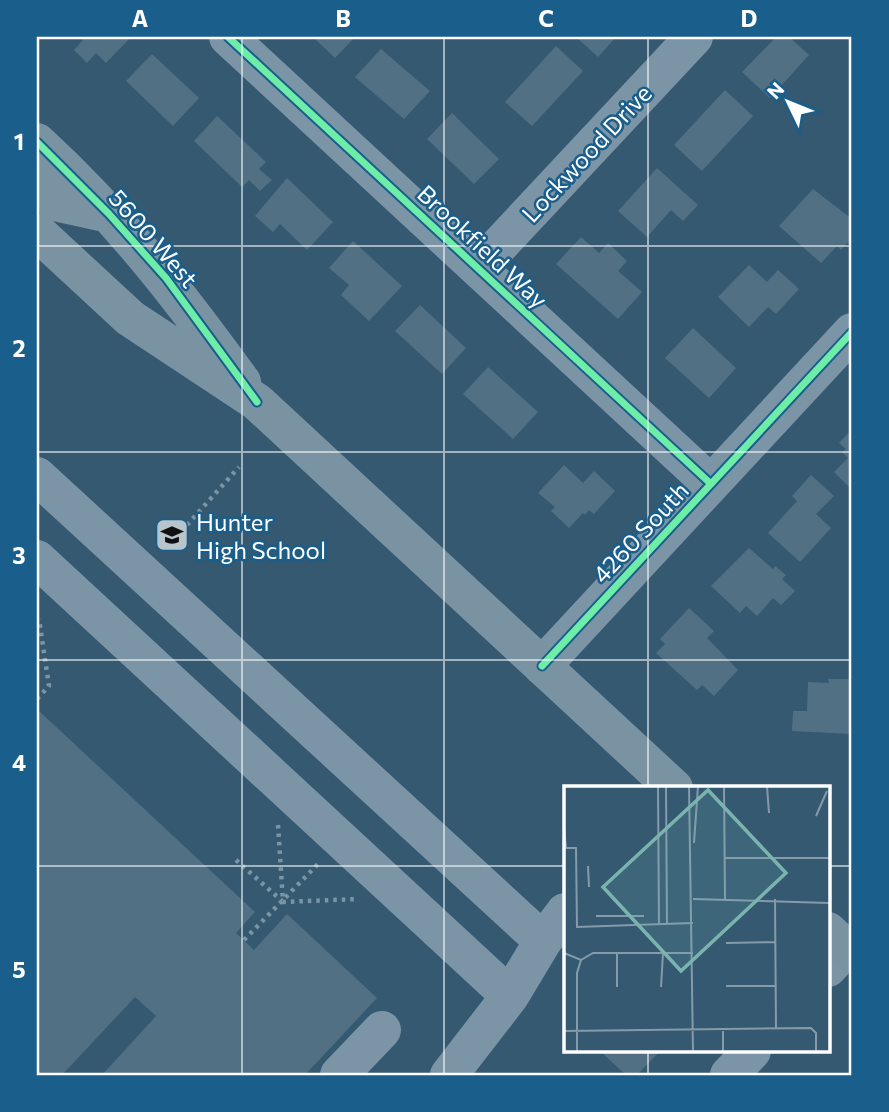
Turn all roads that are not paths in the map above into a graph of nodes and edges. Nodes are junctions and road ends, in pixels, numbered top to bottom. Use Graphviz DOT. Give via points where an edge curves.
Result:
graph roads {
  1 [pos="228,37"];
  2 [pos="694,37"];
  3 [pos="37,142"];
  4 [pos="37,188"];
  5 [pos="110,214"];
  6 [pos="37,232"];
  7 [pos="478,268"];
  8 [pos="852,332"];
  9 [pos="257,402"];
  10 [pos="37,476"];
  11 [pos="711,484"];
  12 [pos="122,554"];
  13 [pos="37,559"];
  14 [pos="79,598"];
  15 [pos="542,666"];
  16 [pos="672,786"];
  17 [pos="554,927"];
  18 [pos="510,996"];
  19 [pos="382,1030"];
  20 [pos="751,1052"];
  21 [pos="340,1075"];
  22 [pos="449,1075"];
  23 [pos="729,1075"];
  1 -- 7 [label="street, Brookfield Way"];
  2 -- 7 [label="street, Lockwood Drive"];
  3 -- 5 [label="main road, 5600 West"];
  4 -- 5 [label="main road" via="59,203"];
  5 -- 9 [label="main road, 5600 West" via="166,278"];
  6 -- 9 [label="main road, 5600 West" via="130,318"];
  7 -- 11 [label="street, Brookfield Way"];
  8 -- 11 [label="street, 4260 South"];
  9 -- 15 [label="main road, 5600 West"];
  10 -- 12 [label="street"];
  11 -- 15 [label="street, 4260 South"];
  12 -- 14 [label="street"];
  12 -- 17 [label="street"];
  13 -- 14 [label="street"];
  14 -- 18 [label="street"];
  15 -- 16 [label="main road, 5600 West"];
  17 -- 18 [label="street"];
  18 -- 22 [label="street"];
  19 -- 21 [label="street"];
  20 -- 23 [label="street"];
}
